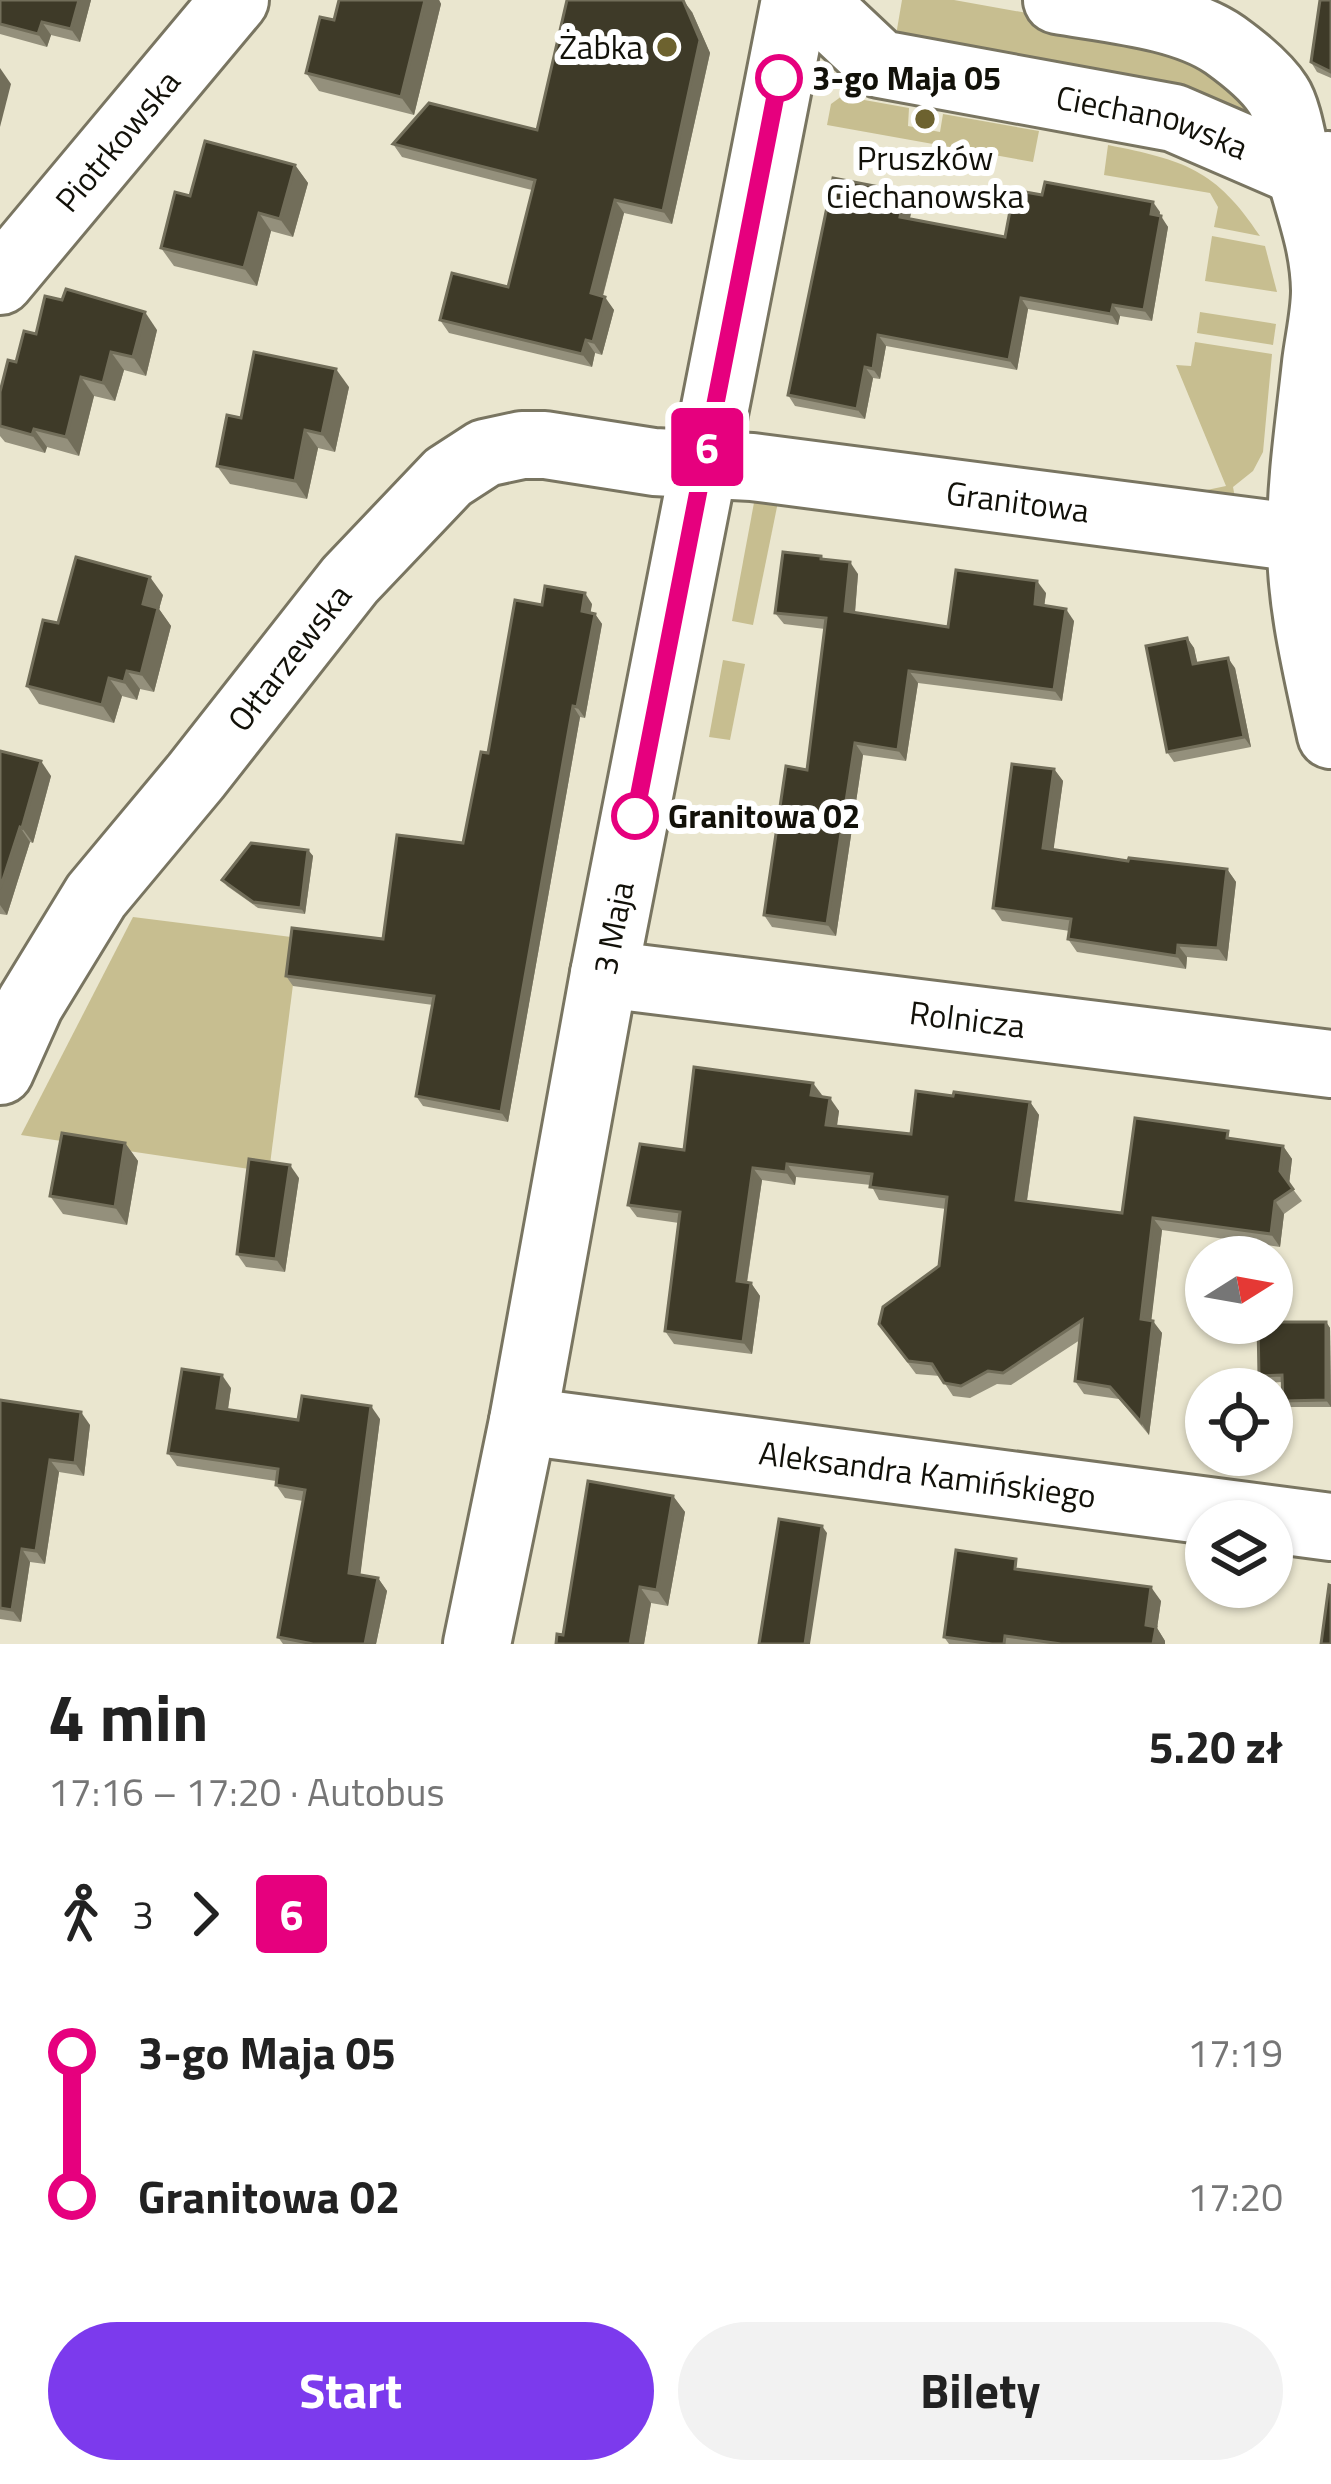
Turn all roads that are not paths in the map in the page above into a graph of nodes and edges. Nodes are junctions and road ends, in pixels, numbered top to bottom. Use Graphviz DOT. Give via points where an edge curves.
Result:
graph roads {
  1 [pos="235,0"];
  2 [pos="794,0"];
  3 [pos="812,0"];
  4 [pos="1058,0"];
  5 [pos="1315,168"];
  6 [pos="0,281"];
  7 [pos="704,462"];
  8 [pos="1316,539"];
  9 [pos="1331,735"];
  10 [pos="604,974"];
  11 [pos="1331,1064"];
  12 [pos="0,1071"];
  13 [pos="523,1420"];
  14 [pos="1331,1527"];
  15 [pos="477,1644"];
  1 -- 6 [label="street, Piotrkowska"];
  2 -- 7 [label="street, 3 Maja"];
  3 -- 5 [label="street, Ciechanowska" via="880,64 1174,118"];
  4 -- 5 [label="street, Ciechanowska" via="1220,41 1280,97"];
  5 -- 8 [label="street" via="1325,294 1308,433"];
  7 -- 8 [label="street, Granitowa"];
  7 -- 10 [label="street, 3 Maja"];
  7 -- 12 [label="street, Ołtarzewska" via="522,445 485,453 448,477 350,580 95,896"];
  8 -- 9 [label="street" via="1304,588"];
  10 -- 11 [label="street, Rolnicza"];
  10 -- 13 [label="street, 3 Maja"];
  13 -- 14 [label="street, Aleksandra Kamińskiego"];
  13 -- 15 [label="street, 3 Maja"];
}
